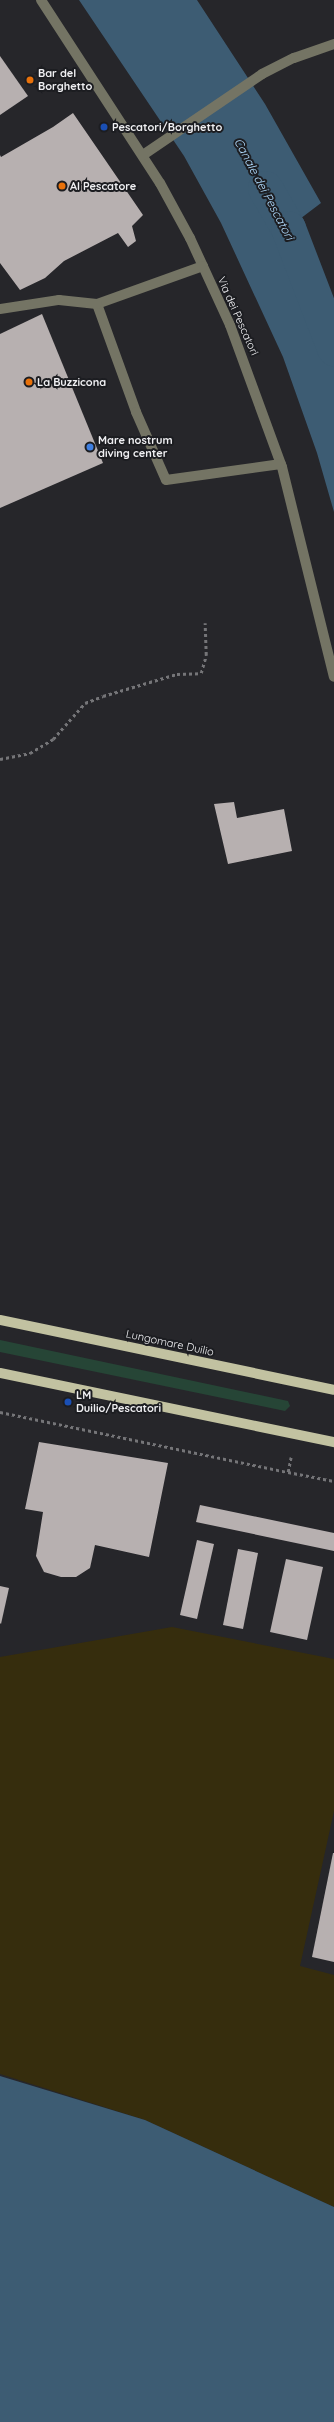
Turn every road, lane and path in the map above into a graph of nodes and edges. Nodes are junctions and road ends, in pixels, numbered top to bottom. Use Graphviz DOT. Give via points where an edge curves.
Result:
graph roads {
  1 [pos="41,0"];
  2 [pos="334,44"];
  3 [pos="143,155"];
  4 [pos="203,266"];
  5 [pos="97,304"];
  6 [pos="0,309"];
  7 [pos="281,464"];
  8 [pos="205,623"];
  9 [pos="334,677"];
  10 [pos="0,759"];
  11 [pos="0,1320"];
  12 [pos="0,1373"];
  13 [pos="334,1390"];
  14 [pos="0,1412"];
  15 [pos="334,1442"];
  16 [pos="291,1457"];
  17 [pos="288,1472"];
  18 [pos="334,1481"];
  1 -- 3 [label="street, Via dei Pescatori"];
  2 -- 3 [label="street" via="294,58 253,80"];
  3 -- 4 [label="street, Via dei Pescatori"];
  4 -- 5 [label="street"];
  4 -- 7 [label="street, Via dei Pescatori" via="250,374"];
  5 -- 6 [label="street" via="59,300"];
  5 -- 7 [label="street" via="136,412 166,480"];
  7 -- 9 [label="street, Via dei Pescatori"];
  8 -- 10 [label="path" via="206,655 201,673 177,674 85,703 54,739 30,752"];
  11 -- 13 [label="main road, Lungomare Duilio"];
  12 -- 15 [label="main road"];
  14 -- 17 [label="path"];
  16 -- 17 [label="path"];
  17 -- 18 [label="path"];
}
